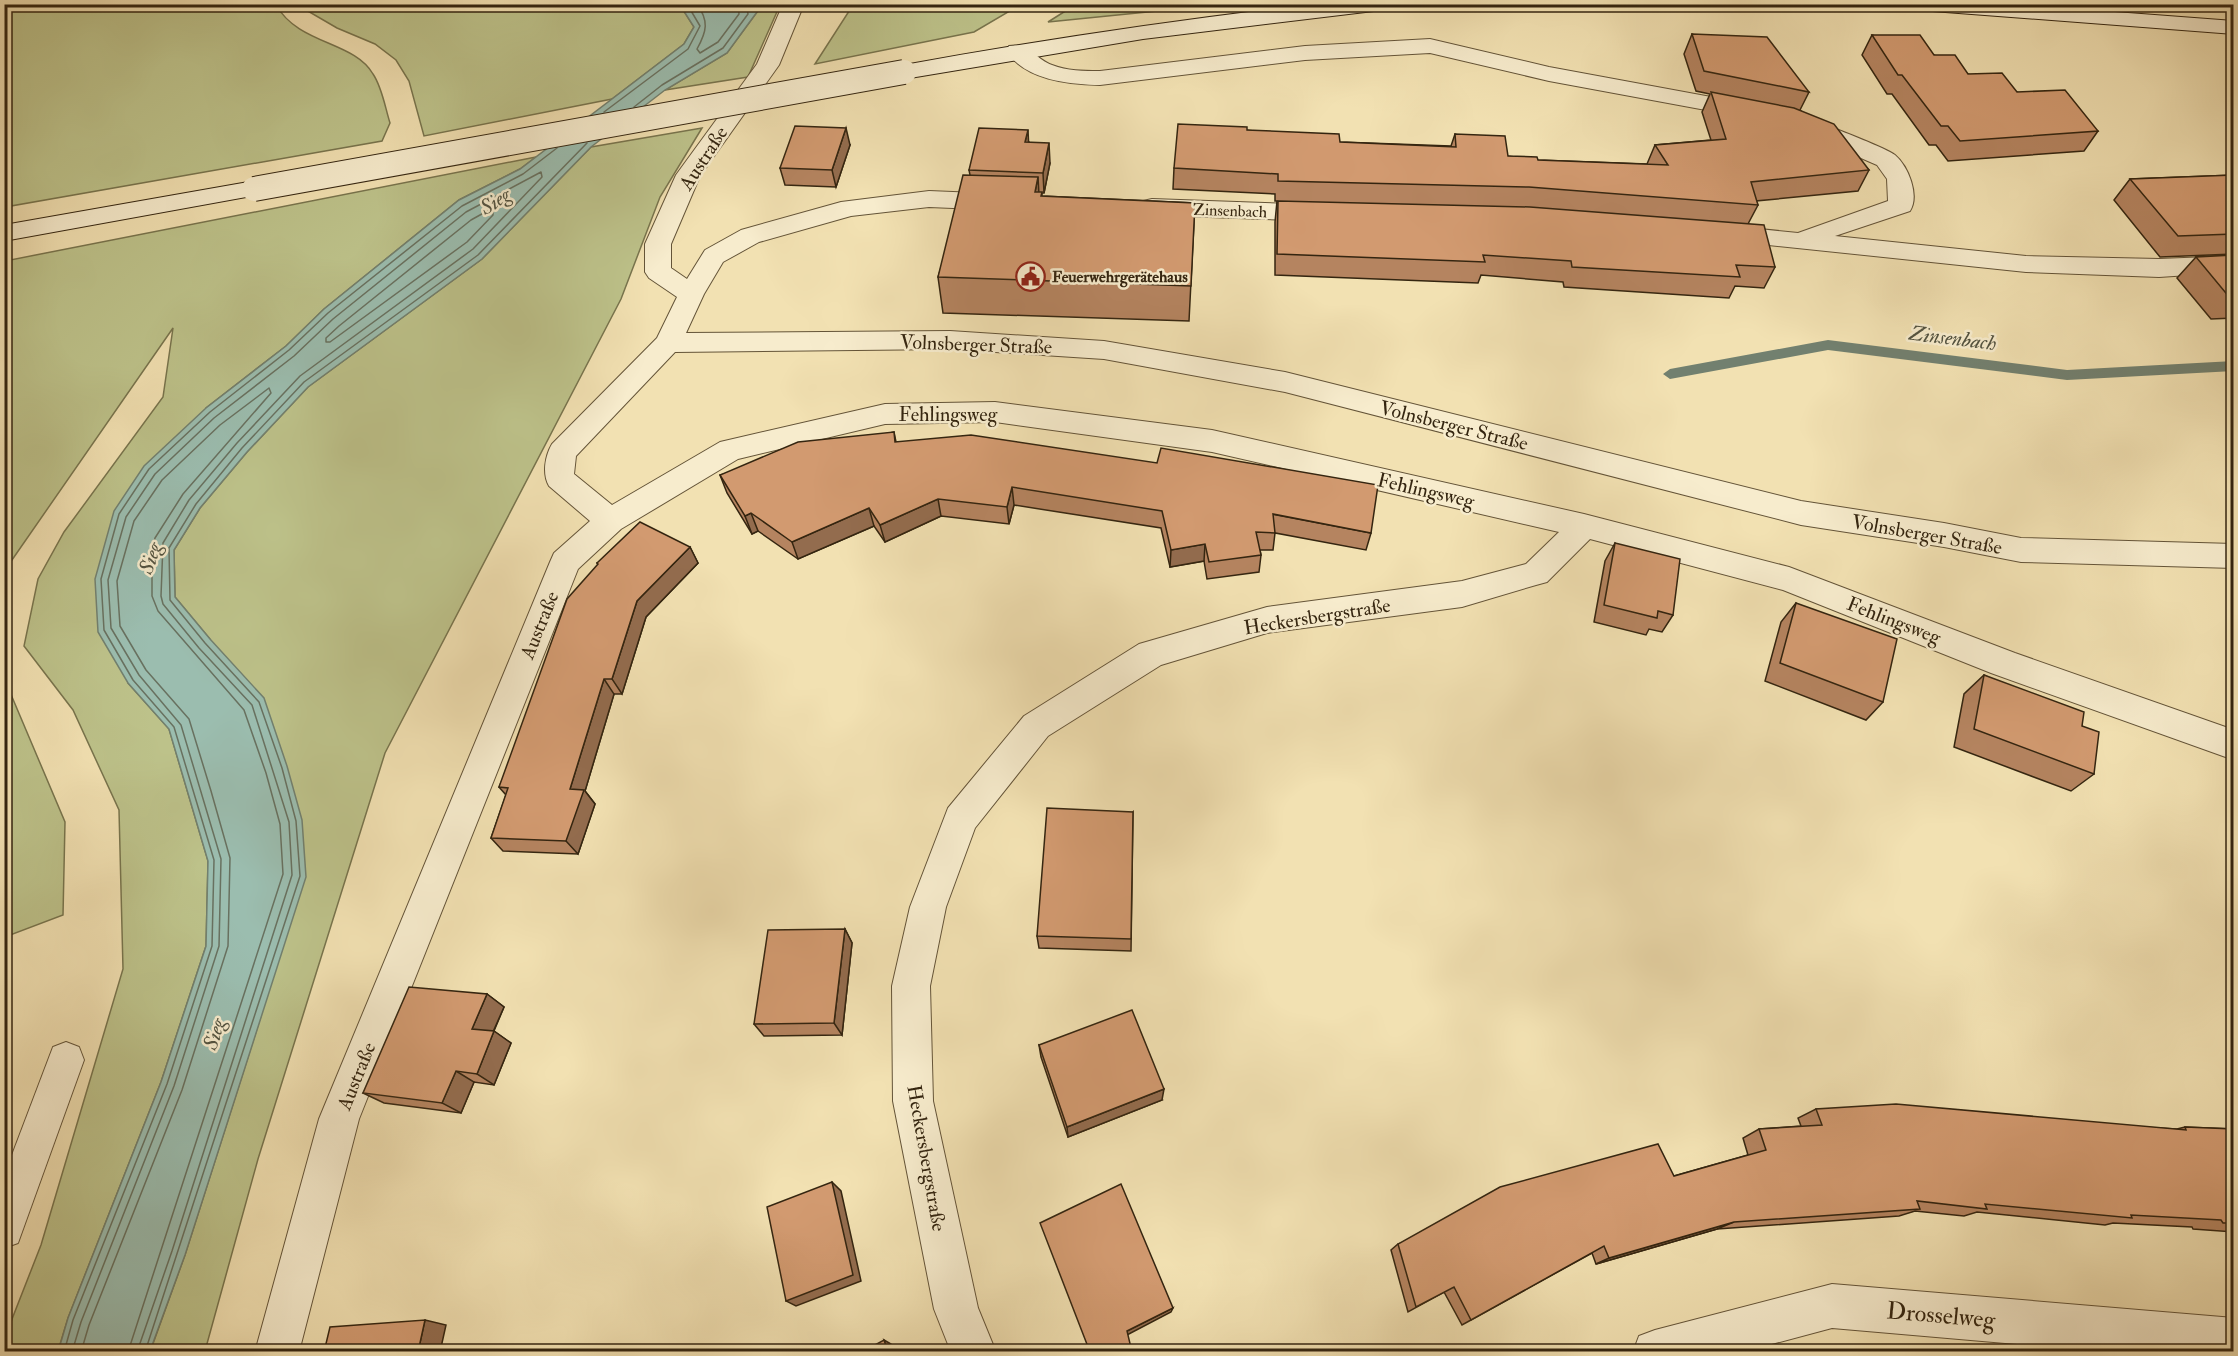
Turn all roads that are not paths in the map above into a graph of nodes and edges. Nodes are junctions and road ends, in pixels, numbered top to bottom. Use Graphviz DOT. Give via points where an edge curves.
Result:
graph roads {
  1 [pos="794,4"];
  2 [pos="1383,4"];
  3 [pos="1919,4"];
  4 [pos="2234,28"];
  5 [pos="1017,51"];
  6 [pos="1024,203"];
  7 [pos="1132,207"];
  8 [pos="1346,213"];
  9 [pos="1700,231"];
  10 [pos="4,233"];
  11 [pos="1798,241"];
  12 [pos="2234,264"];
  13 [pos="692,294"];
  14 [pos="669,343"];
  15 [pos="610,521"];
  16 [pos="1584,526"];
  17 [pos="2234,556"];
  18 [pos="2234,745"];
  19 [pos="66,1060"];
  20 [pos="4,1229"];
  21 [pos="2234,1340"];
  22 [pos="277,1352"];
  23 [pos="974,1352"];
  24 [pos="1655,1352"];
  1 -- 13 [label="street, Austraße" via="768,65 688,175 658,244 658,272"];
  2 -- 5 [label="street" via="1271,15"];
  3 -- 4 [label="street"];
  5 -- 10 [label="street, bridge"];
  5 -- 11 [label="street" via="1026,62 1041,68 1091,78 1305,53 1430,46 1549,74 1776,116 1886,160 1899,179 1901,205"];
  6 -- 13 [label="street" via="929,199 850,208 750,236 714,256"];
  7 -- 8 [label="street, Zinsenbach"];
  9 -- 11 [label="street"];
  11 -- 12 [label="street" via="2026,264 2159,268"];
  13 -- 14 [label="street"];
  14 -- 15 [label="street" via="562,452 559,478"];
  14 -- 17 [label="street, Volnsberger Straße" via="950,340 1104,350 1285,382 1801,513 2021,550"];
  15 -- 16 [label="street, Fehlingsweg" via="730,450 885,414 995,412 1212,441"];
  15 -- 22 [label="street, Austraße" via="565,562 339,1119"];
  16 -- 18 [label="street, Fehlingsweg" via="1789,579 2003,663"];
  16 -- 23 [label="street, Heckersbergstraße" via="1536,573 1462,594 1267,620 1151,654 1036,726 961,819 928,907 911,986 913,1101 956,1309"];
  19 -- 20 [label="lane"];
  21 -- 24 [label="street, Drosselweg" via="1832,1306"];
}
